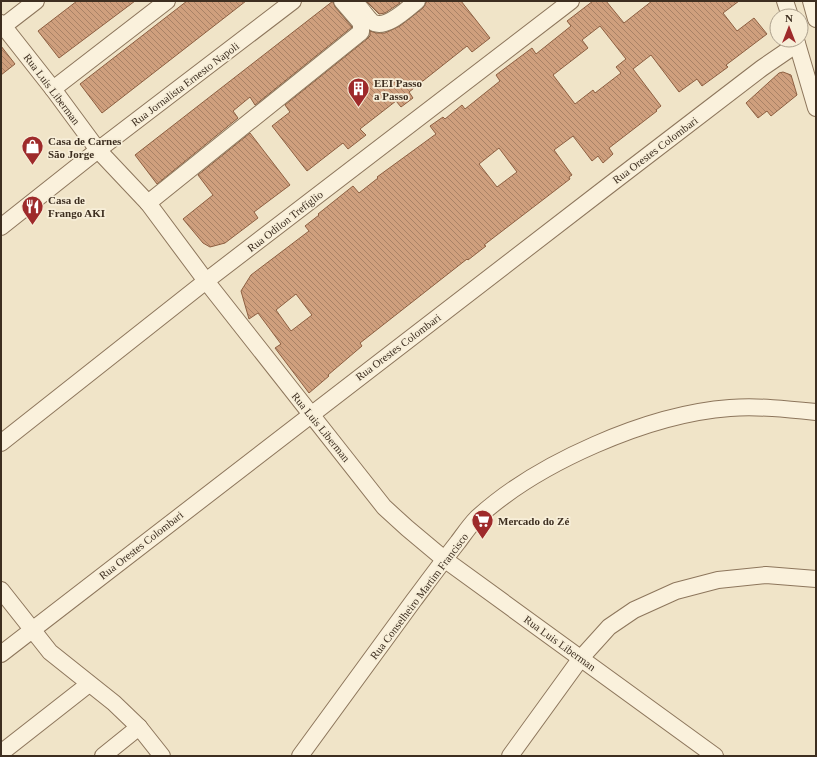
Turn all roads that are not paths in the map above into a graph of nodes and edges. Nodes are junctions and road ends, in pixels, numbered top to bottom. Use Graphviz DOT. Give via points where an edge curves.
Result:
graph roads {
  1 [pos="36,1"];
  2 [pos="167,1"];
  3 [pos="293,1"];
  4 [pos="342,1"];
  5 [pos="354,1"];
  6 [pos="417,1"];
  7 [pos="570,1"];
  8 [pos="811,1"];
  9 [pos="816,19"];
  10 [pos="2,26"];
  11 [pos="789,48"];
  12 [pos="799,48"];
  13 [pos="53,89"];
  14 [pos="816,108"];
  15 [pos="98,150"];
  16 [pos="148,203"];
  17 [pos="1,227"];
  18 [pos="206,281"];
  19 [pos="816,412"];
  20 [pos="311,414"];
  21 [pos="1,443"];
  22 [pos="444,559"];
  23 [pos="816,580"];
  24 [pos="1,590"];
  25 [pos="32,630"];
  26 [pos="1,654"];
  27 [pos="581,658"];
  28 [pos="89,684"];
  29 [pos="139,728"];
  30 [pos="1,753"];
  31 [pos="103,756"];
  32 [pos="162,756"];
  33 [pos="300,756"];
  34 [pos="510,756"];
  35 [pos="714,756"];
  1 -- 10 [label="street"];
  2 -- 13 [label="street"];
  3 -- 15 [label="street, Rua Jornalista Ernesto Napoli"];
  4 -- 16 [label="street" via="361,23 361,32"];
  5 -- 6 [label="street" via="372,22 380,24 390,21"];
  7 -- 18 [label="street, Rua Odilon Trefíglio"];
  8 -- 9 [label="street"];
  10 -- 13 [label="street, Rua Luis Liberman"];
  11 -- 20 [label="street, Rua Orestes Colombari"];
  12 -- 14 [label="street"];
  13 -- 15 [label="street, Rua Luis Liberman"];
  15 -- 16 [label="street, Rua Luis Liberman"];
  15 -- 17 [label="street, Rua Jornalista Ernesto Napoli"];
  16 -- 18 [label="street, Rua Luis Liberman"];
  18 -- 20 [label="street, Rua Luis Liberman"];
  18 -- 21 [label="street, Rua Odilon Trefíglio"];
  19 -- 22 [label="street, Rua Conselheiro Martim Francisco" via="782,408 730,408 687,414 645,425 558,463 510,491 476,519"];
  20 -- 22 [label="street, Rua Luis Liberman" via="384,507"];
  20 -- 25 [label="street, Rua Orestes Colombari"];
  22 -- 27 [label="street, Rua Luis Liberman"];
  22 -- 33 [label="street, Rua Conselheiro Martim Francisco"];
  23 -- 27 [label="street" via="766,575 718,580 676,591 634,610 609,627"];
  24 -- 25 [label="street"];
  25 -- 26 [label="street, Rua Orestes Colombari"];
  25 -- 28 [label="street" via="50,652"];
  27 -- 34 [label="street"];
  27 -- 35 [label="street, Rua Luis Liberman"];
  28 -- 29 [label="street" via="114,703"];
  28 -- 30 [label="street"];
  29 -- 31 [label="street"];
  29 -- 32 [label="street"];
}
